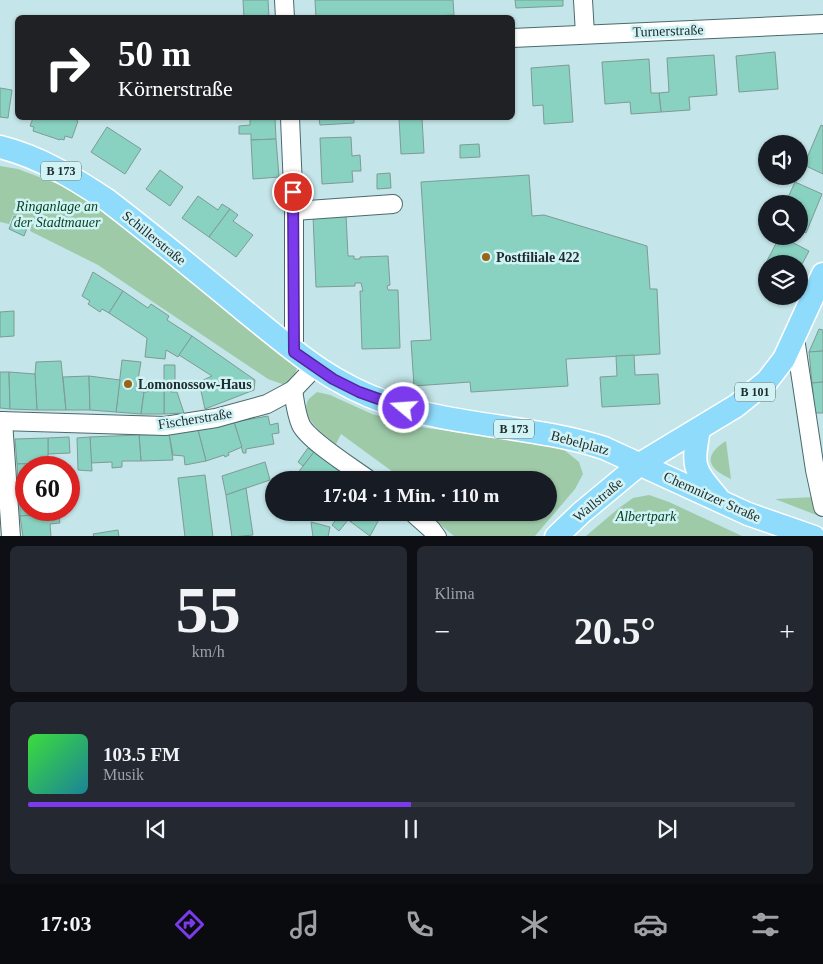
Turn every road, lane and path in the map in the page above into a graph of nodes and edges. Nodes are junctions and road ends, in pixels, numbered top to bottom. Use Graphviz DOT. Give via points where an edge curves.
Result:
graph roads {
  1 [pos="284,0"];
  2 [pos="583,0"];
  3 [pos="285,15"];
  4 [pos="823,24"];
  5 [pos="585,34"];
  6 [pos="515,38"];
  7 [pos="290,120"];
  8 [pos="0,147"];
  9 [pos="393,204"];
  10 [pos="294,211"];
  11 [pos="823,274"];
  12 [pos="794,338"];
  13 [pos="294,352"];
  14 [pos="315,367"];
  15 [pos="293,390"];
  16 [pos="2,421"];
  17 [pos="699,429"];
  18 [pos="640,464"];
  19 [pos="357,471"];
  20 [pos="722,503"];
  21 [pos="823,507"];
  22 [pos="422,521"];
  23 [pos="11,536"];
  24 [pos="437,536"];
  25 [pos="556,536"];
  26 [pos="814,536"];
  1 -- 3 [label="street"];
  2 -- 5 [label="street"];
  4 -- 5 [label="street, Turnerstraße"];
  5 -- 6 [label="street, Turnerstraße"];
  7 -- 10 [label="street"];
  8 -- 13 [label="main road, Schillerstraße / B 173" via="48,164 107,200"];
  9 -- 10 [label="street"];
  10 -- 13 [label="street"];
  11 -- 12 [label="main road, B 101"];
  12 -- 17 [label="main road, B 101" via="784,359 767,381 736,406"];
  12 -- 21 [label="street"];
  13 -- 14 [label="main road, Bebelplatz / B 173"];
  14 -- 15 [label="street, Fischerstraße"];
  14 -- 18 [label="main road, Bebelplatz / B 173" via="350,388 386,402 434,416 590,443"];
  15 -- 16 [label="street, Fischerstraße" via="267,404 216,418 165,426"];
  15 -- 19 [label="street" via="302,427"];
  16 -- 23 [label="street"];
  17 -- 18 [label="main road, B 101"];
  17 -- 20 [label="main road" via="694,463"];
  18 -- 20 [label="main road, Chemnitzer Straße / B 173"];
  18 -- 25 [label="main road, Wallstraße / B 101"];
  20 -- 26 [label="main road, Chemnitzer Straße / B 173"];
  22 -- 24 [label="street"];
}
